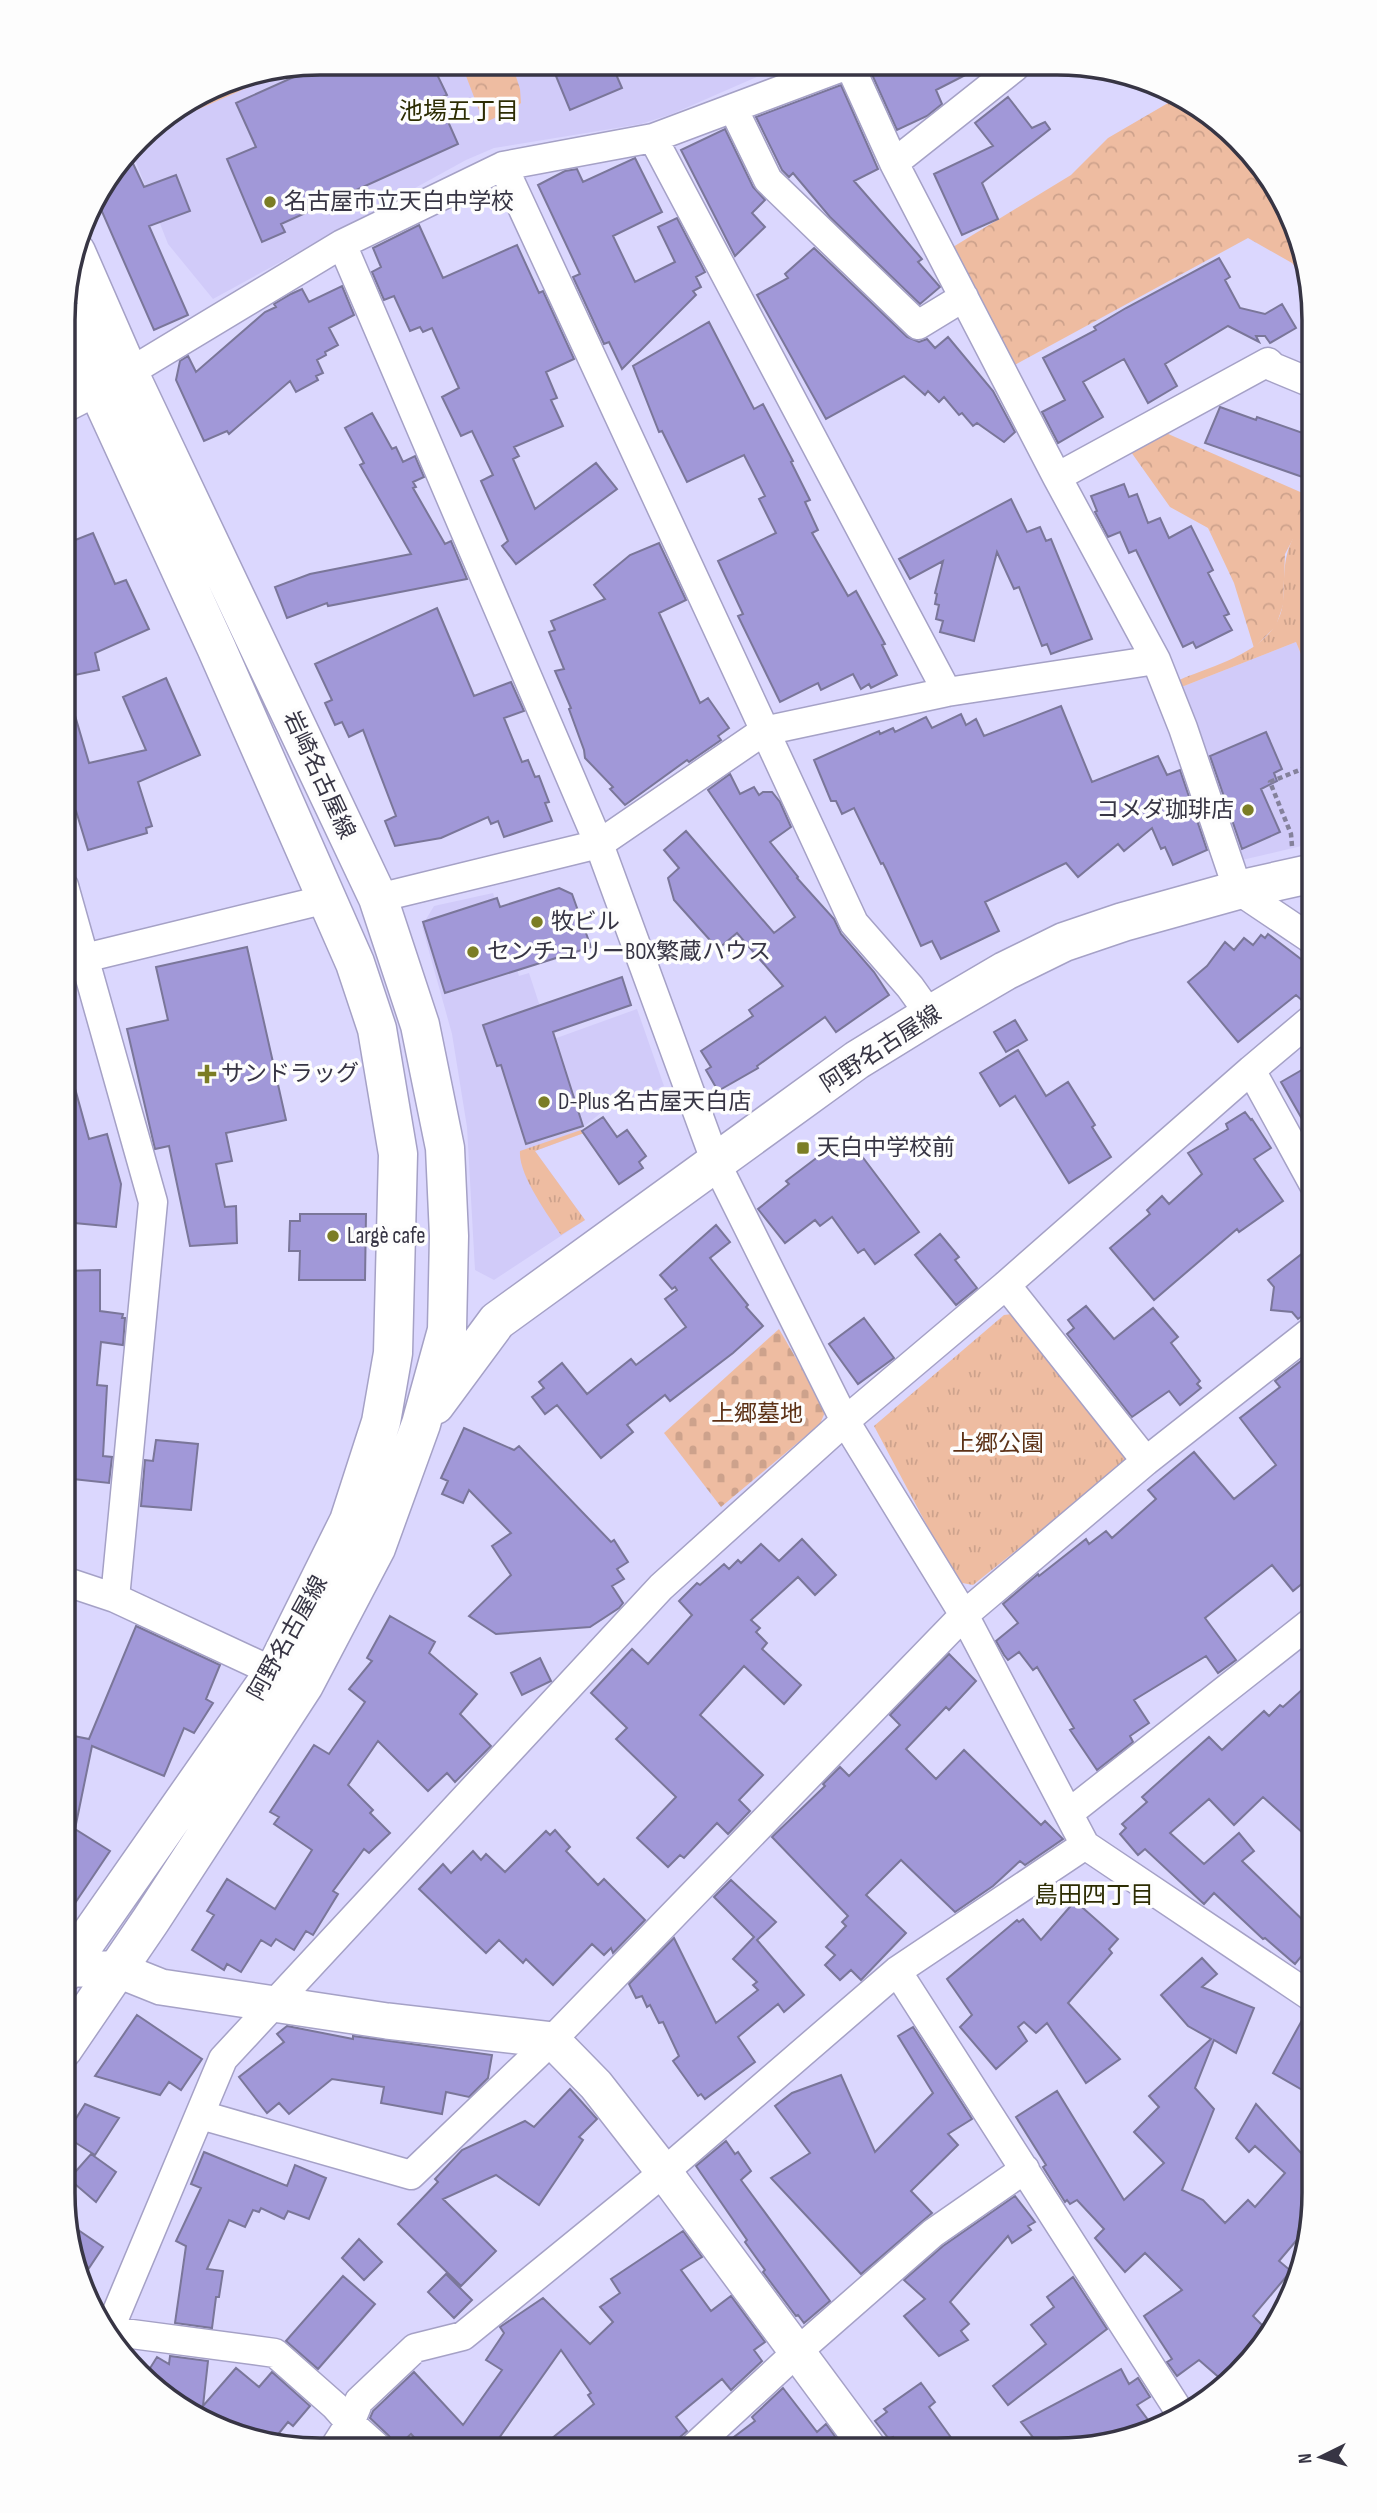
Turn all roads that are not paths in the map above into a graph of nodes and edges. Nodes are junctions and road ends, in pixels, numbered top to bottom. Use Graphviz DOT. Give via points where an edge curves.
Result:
graph roads {
  1 [pos="822,75"];
  2 [pos="851,75"];
  3 [pos="1005,75"];
  4 [pos="733,108"];
  5 [pos="653,138"];
  6 [pos="894,163"];
  7 [pos="503,166"];
  8 [pos="342,244"];
  9 [pos="81,269"];
  10 [pos="964,297"];
  11 [pos="75,331"];
  12 [pos="1302,378"];
  13 [pos="114,381"];
  14 [pos="75,402"];
  15 [pos="1057,477"];
  16 [pos="1156,660"];
  17 [pos="947,692"];
  18 [pos="764,731"];
  19 [pos="599,844"];
  20 [pos="1302,861"];
  21 [pos="1238,890"];
  22 [pos="378,898"];
  23 [pos="327,899"];
  24 [pos="1302,933"];
  25 [pos="75,961"];
  26 [pos="930,1015"];
  27 [pos="1302,1027"];
  28 [pos="1251,1070"];
  29 [pos="1302,1162"];
  30 [pos="716,1163"];
  31 [pos="1006,1285"];
  32 [pos="395,1310"];
  33 [pos="496,1321"];
  34 [pos="447,1329"];
  35 [pos="1301,1339"];
  36 [pos="845,1421"];
  37 [pos="421,1424"];
  38 [pos="1146,1461"];
  39 [pos="75,1585"];
  40 [pos="115,1598"];
  41 [pos="964,1615"];
  42 [pos="1301,1630"];
  43 [pos="274,1672"];
  44 [pos="1069,1813"];
  45 [pos="1085,1845"];
  46 [pos="75,1954"];
  47 [pos="116,1969"];
  48 [pos="75,1970"];
  49 [pos="897,1971"];
  50 [pos="1301,1989"];
  51 [pos="274,2004"];
  52 [pos="75,2031"];
  53 [pos="552,2040"];
  54 [pos="201,2115"];
  55 [pos="1025,2169"];
  56 [pos="664,2172"];
  57 [pos="111,2319"];
  58 [pos="119,2332"];
  59 [pos="797,2352"];
  60 [pos="1176,2406"];
  61 [pos="351,2423"];
  62 [pos="341,2438"];
  63 [pos="367,2438"];
  64 [pos="704,2438"];
  65 [pos="861,2438"];
  1 -- 4 [label="street"];
  2 -- 6 [label="street"];
  3 -- 6 [label="street"];
  4 -- 5 [label="street"];
  4 -- 10 [label="street" via="768,180 918,325"];
  5 -- 7 [label="street"];
  5 -- 17 [label="street"];
  6 -- 10 [label="street"];
  7 -- 8 [label="street"];
  7 -- 18 [label="street"];
  8 -- 13 [label="street"];
  8 -- 19 [label="street"];
  9 -- 13 [label="main road, 岩崎名古屋線"];
  10 -- 15 [label="street"];
  11 -- 13 [label="main road, 岩崎名古屋線"];
  12 -- 15 [label="street" via="1268,362"];
  13 -- 14 [label="street"];
  13 -- 22 [label="main road, 岩崎名古屋線"];
  13 -- 23 [label="main road, 岩崎名古屋線"];
  15 -- 16 [label="street"];
  16 -- 17 [label="street"];
  16 -- 21 [label="street"];
  17 -- 18 [label="street"];
  18 -- 19 [label="street"];
  18 -- 26 [label="street" via="854,923"];
  19 -- 22 [label="street"];
  19 -- 30 [label="street"];
  20 -- 21 [label="main road, 阿野名古屋線"];
  21 -- 24 [label="street"];
  21 -- 26 [label="main road, 阿野名古屋線" via="1064,942"];
  22 -- 34 [label="main road, 岩崎名古屋線" via="420,1025 445,1148"];
  23 -- 25 [label="street"];
  23 -- 32 [label="main road, 岩崎名古屋線" via="377,1029 398,1154"];
  25 -- 40 [label="street" via="153,1202"];
  26 -- 30 [label="main road, 阿野名古屋線" via="857,1060"];
  27 -- 28 [label="street"];
  28 -- 29 [label="street"];
  28 -- 31 [label="street"];
  30 -- 33 [label="main road, 阿野名古屋線"];
  30 -- 36 [label="street"];
  31 -- 36 [label="street"];
  31 -- 38 [label="street"];
  32 -- 34 [label="main road, 阿野名古屋線"];
  32 -- 43 [label="main road, 阿野名古屋線" via="381,1422 349,1521"];
  33 -- 34 [label="main road, 阿野名古屋線"];
  33 -- 37 [label="main road, 阿野名古屋線"];
  34 -- 37 [label="main road, 阿野名古屋線"];
  35 -- 38 [label="street"];
  36 -- 41 [label="street"];
  36 -- 51 [label="street" via="661,1587"];
  37 -- 47 [label="main road, 阿野名古屋線" via="376,1548 304,1685"];
  38 -- 41 [label="street"];
  39 -- 40 [label="street"];
  40 -- 43 [label="street"];
  41 -- 44 [label="street"];
  41 -- 53 [label="street"];
  42 -- 44 [label="street"];
  43 -- 46 [label="main road, 阿野名古屋線"];
  44 -- 45 [label="street"];
  45 -- 49 [label="street"];
  45 -- 50 [label="street"];
  47 -- 48 [label="street"];
  47 -- 51 [label="street" via="162,1987"];
  47 -- 52 [label="main road, 阿野名古屋線"];
  49 -- 55 [label="street"];
  49 -- 56 [label="street"];
  51 -- 53 [label="street"];
  51 -- 54 [label="street" via="223,2059"];
  53 -- 54 [label="street" via="411,2175"];
  53 -- 56 [label="street" via="596,2085"];
  54 -- 57 [label="street"];
  55 -- 59 [label="street" via="933,2233"];
  55 -- 60 [label="street"];
  56 -- 59 [label="street"];
  56 -- 61 [label="street" via="463,2336 415,2348 359,2401"];
  58 -- 61 [label="street" via="275,2353"];
  59 -- 64 [label="street"];
  59 -- 65 [label="street"];
  61 -- 62 [label="street"];
  61 -- 63 [label="street"];
}
